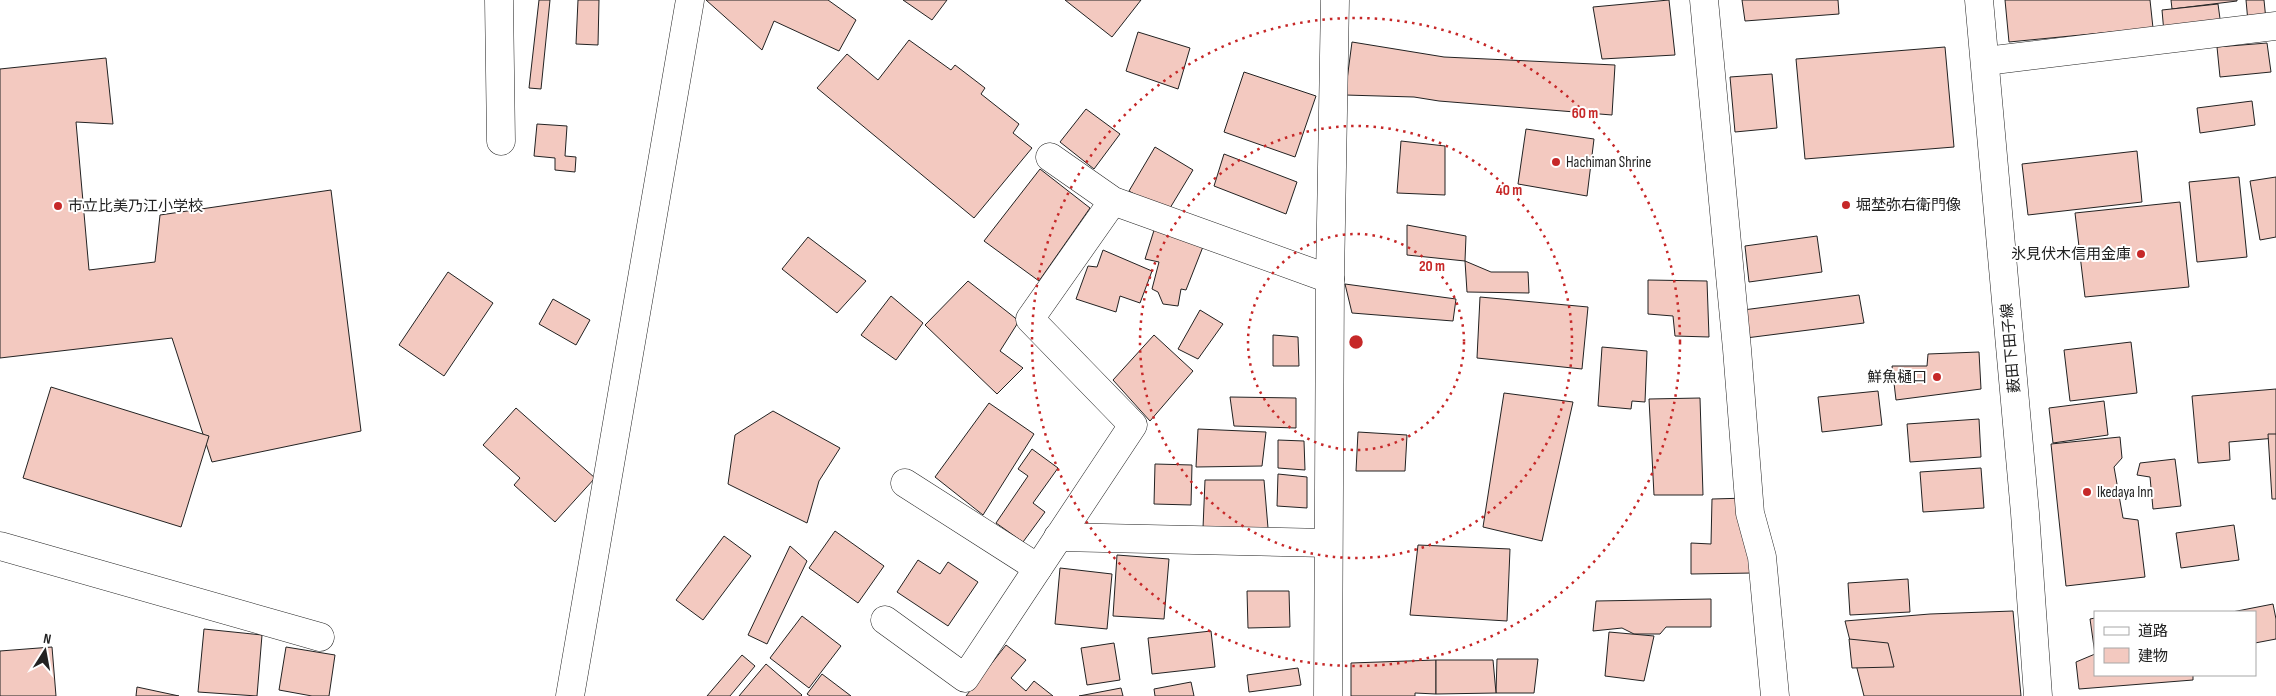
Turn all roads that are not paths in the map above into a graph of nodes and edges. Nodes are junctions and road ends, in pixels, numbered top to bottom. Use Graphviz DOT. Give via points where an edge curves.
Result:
graph roads {
  1 [pos="500,0"];
  2 [pos="690,0"];
  3 [pos="1335,0"];
  4 [pos="1704,0"];
  5 [pos="1979,0"];
  6 [pos="2276,26"];
  7 [pos="1986,61"];
  8 [pos="500,141"];
  9 [pos="1050,157"];
  10 [pos="1113,200"];
  11 [pos="1330,279"];
  12 [pos="906,484"];
  13 [pos="1058,537"];
  14 [pos="1328,543"];
  15 [pos="0,546"];
  16 [pos="1038,568"];
  17 [pos="885,620"];
  18 [pos="320,637"];
  19 [pos="570,696"];
  20 [pos="1328,696"];
  21 [pos="1775,696"];
  22 [pos="2038,696"];
  1 -- 8 [label="street"];
  2 -- 19 [label="street"];
  3 -- 11 [label="street"];
  4 -- 21 [label="street" via="1750,513 1762,557"];
  5 -- 7 [label="street, 薮田下田子線"];
  6 -- 7 [label="street"];
  7 -- 22 [label="street, 薮田下田子線"];
  9 -- 10 [label="street"];
  10 -- 11 [label="street"];
  10 -- 13 [label="street" via="1030,319 1133,425"];
  11 -- 14 [label="street"];
  12 -- 16 [label="street"];
  13 -- 14 [label="street"];
  13 -- 16 [label="street"];
  14 -- 20 [label="street"];
  15 -- 18 [label="street"];
  16 -- 17 [label="street" via="965,678"];
}
